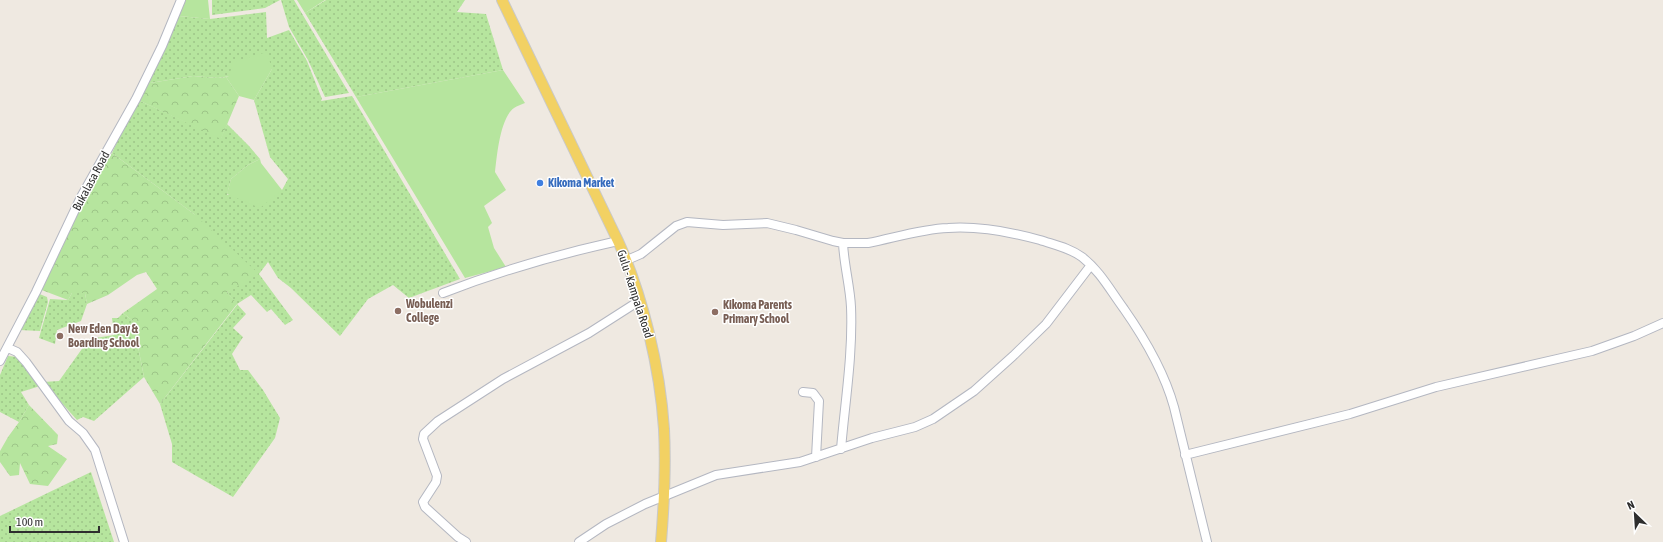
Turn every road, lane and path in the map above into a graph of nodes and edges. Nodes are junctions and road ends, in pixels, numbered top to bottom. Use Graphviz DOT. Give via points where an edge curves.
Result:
graph roads {
  1 [pos="181,0"];
  2 [pos="502,0"];
  3 [pos="618,241"];
  4 [pos="843,243"];
  5 [pos="626,260"];
  6 [pos="1091,265"];
  7 [pos="443,293"];
  8 [pos="639,301"];
  9 [pos="1663,323"];
  10 [pos="8,348"];
  11 [pos="0,361"];
  12 [pos="803,392"];
  13 [pos="840,449"];
  14 [pos="1185,454"];
  15 [pos="816,457"];
  16 [pos="664,496"];
  17 [pos="124,542"];
  18 [pos="466,542"];
  19 [pos="579,542"];
  20 [pos="661,542"];
  21 [pos="1207,542"];
  1 -- 10 [label="street, Bukalasa Road" via="136,99 81,197"];
  2 -- 3 [label="main road, Gulu - Kampala Road"];
  3 -- 5 [label="main road, Gulu - Kampala Road"];
  3 -- 7 [label="street" via="526,265"];
  4 -- 5 [label="street" via="767,223 723,226 687,222 676,226 641,254"];
  4 -- 6 [label="street" via="868,243 931,230 967,228 1024,236 1057,245 1071,250"];
  4 -- 13 [label="street" via="851,327"];
  5 -- 8 [label="main road, Gulu - Kampala Road"];
  6 -- 13 [label="street" via="1046,324 974,391 927,422"];
  6 -- 14 [label="street" via="1132,320 1154,356 1169,389"];
  8 -- 16 [label="main road, Gulu - Kampala Road" via="654,356 664,428"];
  8 -- 18 [label="street" via="589,333 503,380 438,421 424,434 437,476 423,502 434,517"];
  9 -- 14 [label="street" via="1592,351 1436,387 1350,414"];
  10 -- 11 [label="street, Bukalasa Road"];
  10 -- 17 [label="street" via="17,352 26,362 69,421 83,433 95,450"];
  12 -- 15 [label="street" via="814,393 819,401"];
  13 -- 15 [label="street"];
  14 -- 21 [label="street"];
  15 -- 16 [label="street" via="800,462 716,475"];
  16 -- 19 [label="street" via="618,517"];
  16 -- 20 [label="main road, Gulu - Kampala Road"];
}
